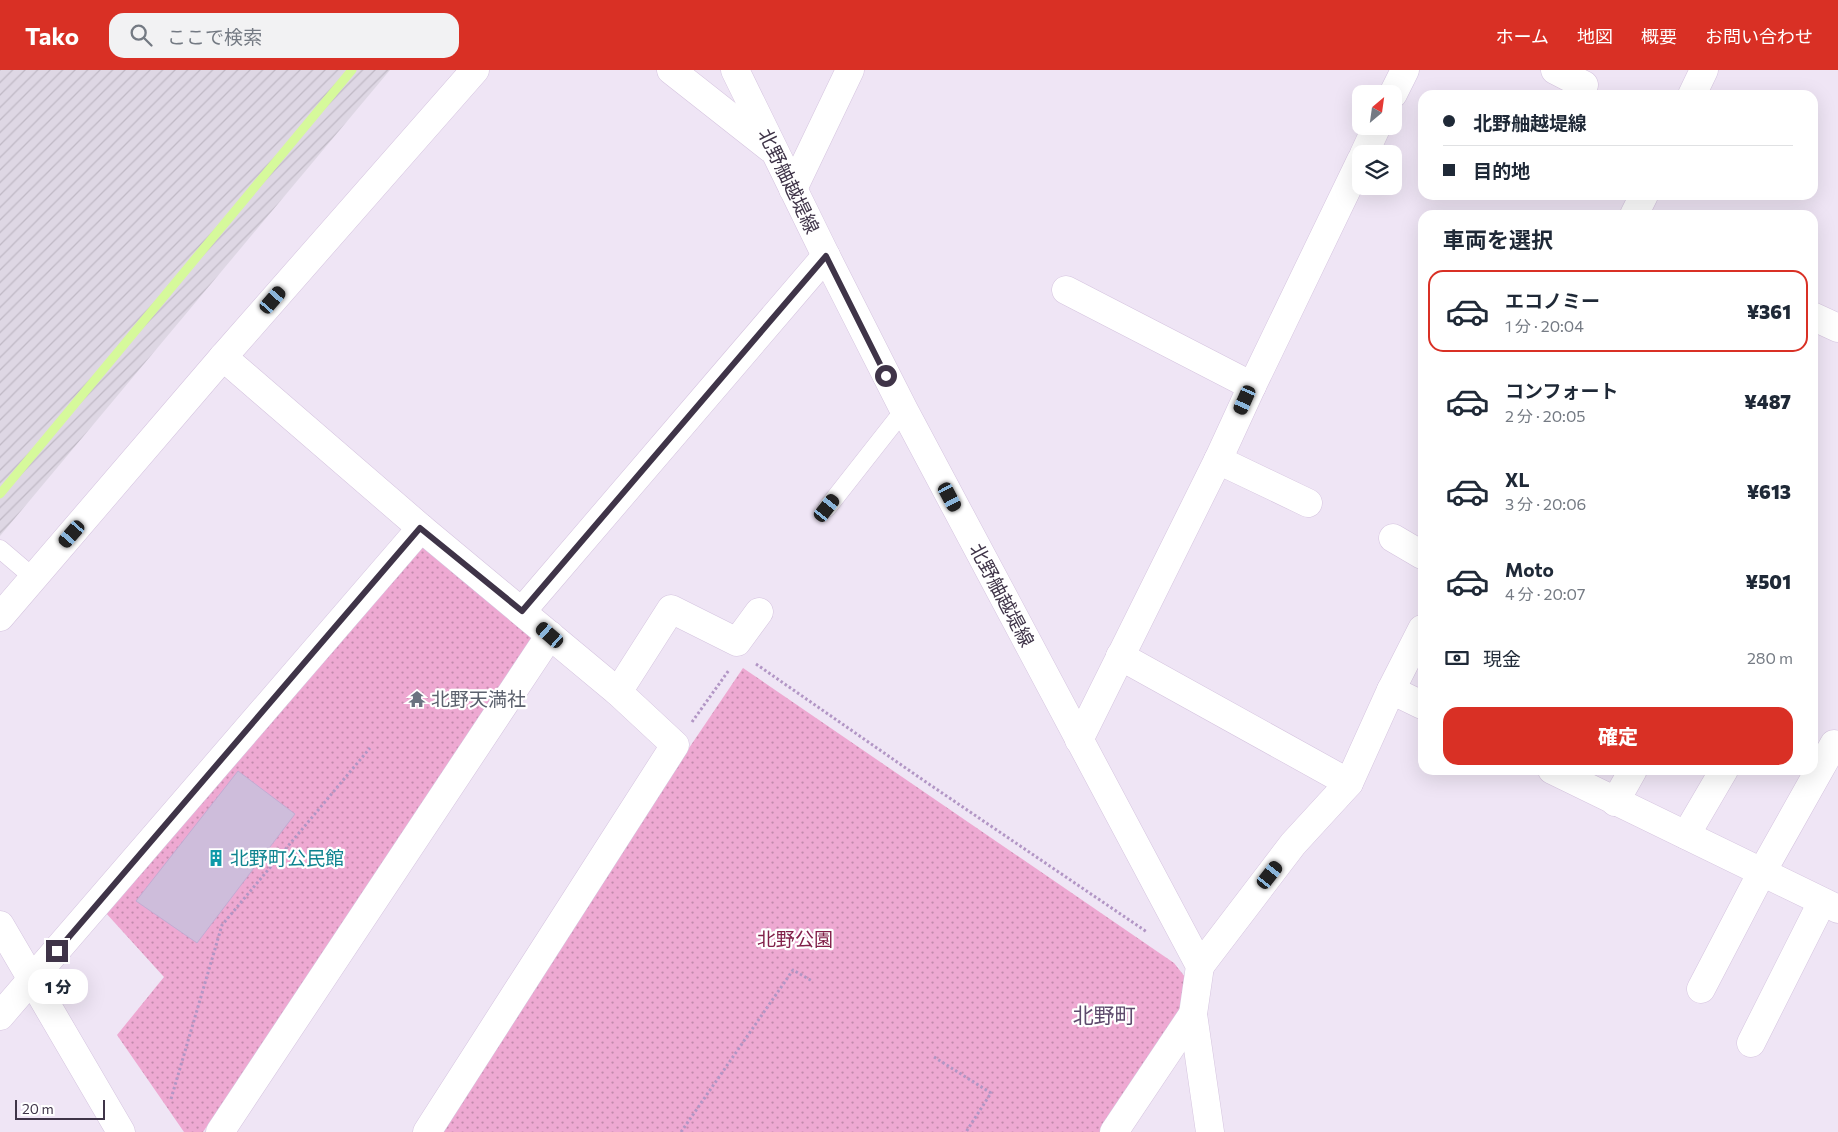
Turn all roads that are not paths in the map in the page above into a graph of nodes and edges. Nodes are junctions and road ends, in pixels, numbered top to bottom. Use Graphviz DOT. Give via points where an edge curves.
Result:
graph roads {
  1 [pos="475,70"];
  2 [pos="671,70"];
  3 [pos="736,70"];
  4 [pos="850,70"];
  5 [pos="1405,70"];
  6 [pos="1555,70"];
  7 [pos="1704,70"];
  8 [pos="1398,85"];
  9 [pos="1584,85"];
  10 [pos="1694,90"];
  11 [pos="775,152"];
  12 [pos="1352,179"];
  13 [pos="793,189"];
  14 [pos="826,256"];
  15 [pos="1066,290"];
  16 [pos="1818,319"];
  17 [pos="1838,328"];
  18 [pos="223,357"];
  19 [pos="1252,386"];
  20 [pos="904,410"];
  21 [pos="1218,460"];
  22 [pos="1308,503"];
  23 [pos="827,508"];
  24 [pos="420,528"];
  25 [pos="1394,538"];
  26 [pos="0,550"];
  27 [pos="1418,552"];
  28 [pos="34,578"];
  29 [pos="522,611"];
  30 [pos="759,612"];
  31 [pos="0,617"];
  32 [pos="550,635"];
  33 [pos="1418,637"];
  34 [pos="1120,656"];
  35 [pos="1391,690"];
  36 [pos="618,692"];
  37 [pos="1418,703"];
  38 [pos="1079,740"];
  39 [pos="1834,744"];
  40 [pos="1818,772"];
  41 [pos="1562,775"];
  42 [pos="1630,775"];
  43 [pos="1721,775"];
  44 [pos="1817,775"];
  45 [pos="1349,782"];
  46 [pos="1616,802"];
  47 [pos="1686,835"];
  48 [pos="1762,872"];
  49 [pos="1830,906"];
  50 [pos="0,925"];
  51 [pos="1200,966"];
  52 [pos="32,981"];
  53 [pos="1701,989"];
  54 [pos="1193,1014"];
  55 [pos="0,1016"];
  56 [pos="1751,1043"];
  57 [pos="121,1132"];
  58 [pos="220,1132"];
  59 [pos="427,1132"];
  60 [pos="1114,1132"];
  61 [pos="1210,1132"];
  1 -- 18 [label="street"];
  2 -- 11 [label="street"];
  3 -- 11 [label="street, 北野舳越堤線"];
  4 -- 13 [label="street"];
  5 -- 8 [label="street"];
  6 -- 9 [label="street"];
  7 -- 10 [label="street"];
  11 -- 13 [label="street, 北野舳越堤線"];
  12 -- 19 [label="street"];
  13 -- 14 [label="street, 北野舳越堤線"];
  14 -- 20 [label="street, 北野舳越堤線"];
  14 -- 29 [label="street"];
  15 -- 19 [label="street"];
  16 -- 17 [label="street"];
  18 -- 24 [label="street"];
  18 -- 28 [label="street"];
  19 -- 21 [label="street"];
  20 -- 23 [label="lane"];
  20 -- 38 [label="street, 北野舳越堤線"];
  21 -- 22 [label="street"];
  21 -- 34 [label="street"];
  24 -- 29 [label="street"];
  24 -- 52 [label="street"];
  25 -- 27 [label="street"];
  26 -- 28 [label="lane"];
  28 -- 31 [label="street"];
  29 -- 32 [label="street"];
  30 -- 36 [label="street" via="737,642 671,609"];
  32 -- 36 [label="street"];
  32 -- 58 [label="street"];
  33 -- 35 [label="street"];
  34 -- 38 [label="street"];
  34 -- 45 [label="street"];
  35 -- 37 [label="street"];
  35 -- 45 [label="street"];
  36 -- 59 [label="street" via="675,745"];
  38 -- 51 [label="street, 北野舳越堤線"];
  39 -- 40 [label="street"];
  41 -- 46 [label="street"];
  42 -- 46 [label="street"];
  43 -- 47 [label="street"];
  44 -- 48 [label="street"];
  45 -- 51 [label="street" via="1293,844"];
  46 -- 47 [label="street"];
  47 -- 48 [label="street"];
  48 -- 49 [label="street"];
  48 -- 53 [label="street"];
  49 -- 56 [label="street"];
  50 -- 52 [label="street"];
  51 -- 54 [label="street"];
  52 -- 55 [label="street"];
  52 -- 57 [label="street"];
  54 -- 60 [label="street"];
  54 -- 61 [label="street"];
}
